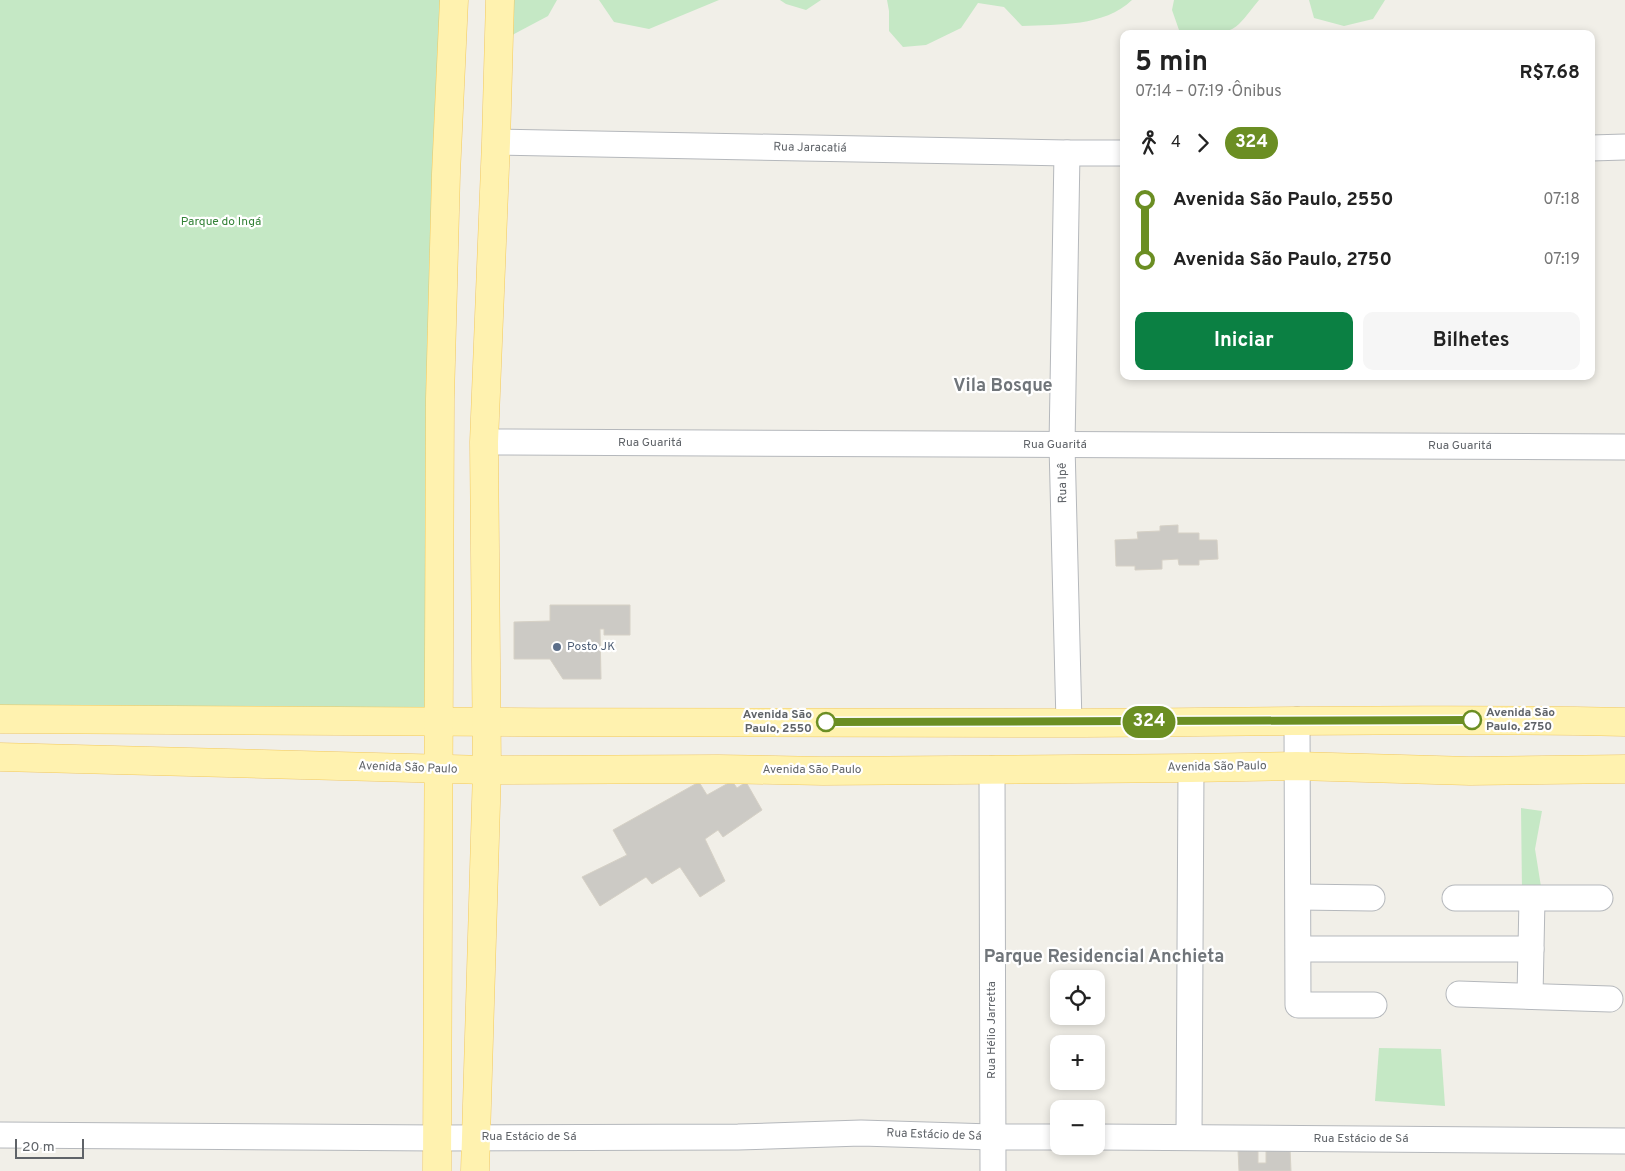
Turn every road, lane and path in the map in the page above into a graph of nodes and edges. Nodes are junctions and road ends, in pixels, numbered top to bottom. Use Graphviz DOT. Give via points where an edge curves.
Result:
graph roads {
  1 [pos="454,0"];
  2 [pos="500,0"];
  3 [pos="496,142"];
  4 [pos="1625,147"];
  5 [pos="1595,148"];
  6 [pos="1120,152"];
  7 [pos="1067,153"];
  8 [pos="484,442"];
  9 [pos="1062,445"];
  10 [pos="1625,447"];
  11 [pos="0,719"];
  12 [pos="1297,720"];
  13 [pos="440,722"];
  14 [pos="1625,722"];
  15 [pos="488,723"];
  16 [pos="1069,723"];
  17 [pos="0,757"];
  18 [pos="1297,766"];
  19 [pos="438,768"];
  20 [pos="1192,768"];
  21 [pos="992,769"];
  22 [pos="1625,769"];
  23 [pos="487,770"];
  24 [pos="1299,897"];
  25 [pos="1372,898"];
  26 [pos="1455,898"];
  27 [pos="1600,898"];
  28 [pos="1532,899"];
  29 [pos="1299,949"];
  30 [pos="1531,949"];
  31 [pos="1459,994"];
  32 [pos="1530,996"];
  33 [pos="1610,999"];
  34 [pos="1374,1005"];
  35 [pos="0,1135"];
  36 [pos="1105,1136"];
  37 [pos="1189,1136"];
  38 [pos="475,1137"];
  39 [pos="992,1137"];
  40 [pos="1050,1137"];
  41 [pos="438,1138"];
  42 [pos="1625,1141"];
  43 [pos="437,1171"];
  44 [pos="475,1171"];
  45 [pos="993,1171"];
  1 -- 13 [label="main road" via="440,399"];
  2 -- 3 [label="main road"];
  3 -- 7 [label="street, Rua Jaracatiá"];
  3 -- 8 [label="main road"];
  4 -- 5 [label="street"];
  6 -- 7 [label="street, Rua Jaracatiá"];
  7 -- 9 [label="street, Rua Ipê"];
  8 -- 9 [label="street, Rua Guaritá"];
  8 -- 15 [label="main road"];
  9 -- 10 [label="street, Rua Guaritá"];
  9 -- 16 [label="street, Rua Ipê"];
  11 -- 13 [label="main road"];
  12 -- 14 [label="main road"];
  12 -- 16 [label="main road"];
  12 -- 18 [label="street"];
  13 -- 15 [label="main road"];
  13 -- 19 [label="main road"];
  15 -- 16 [label="main road"];
  15 -- 23 [label="main road"];
  17 -- 19 [label="main road, Avenida São Paulo"];
  18 -- 20 [label="main road, Avenida São Paulo"];
  18 -- 22 [label="main road, Avenida São Paulo" via="1470,771"];
  18 -- 24 [label="street"];
  19 -- 23 [label="main road, Avenida São Paulo"];
  19 -- 41 [label="main road"];
  20 -- 21 [label="main road, Avenida São Paulo"];
  20 -- 37 [label="street"];
  21 -- 23 [label="main road, Avenida São Paulo"];
  21 -- 39 [label="street, Rua Hélio Jarretta"];
  23 -- 38 [label="main road"];
  24 -- 25 [label="street"];
  24 -- 29 [label="street"];
  26 -- 28 [label="street"];
  27 -- 28 [label="street"];
  28 -- 30 [label="street"];
  29 -- 30 [label="street"];
  29 -- 34 [label="street" via="1298,1006"];
  30 -- 32 [label="street"];
  31 -- 32 [label="street"];
  32 -- 33 [label="street"];
  35 -- 41 [label="street, Rua Estácio de Sá"];
  36 -- 37 [label="street, Rua Estácio de Sá"];
  37 -- 42 [label="street, Rua Estácio de Sá"];
  38 -- 39 [label="street, Rua Estácio de Sá" via="738,1137 861,1133"];
  38 -- 41 [label="street, Rua Estácio de Sá"];
  38 -- 44 [label="main road"];
  39 -- 40 [label="street, Rua Estácio de Sá"];
  39 -- 45 [label="street, Rua Hélio Jarretta"];
  41 -- 43 [label="main road"];
}
